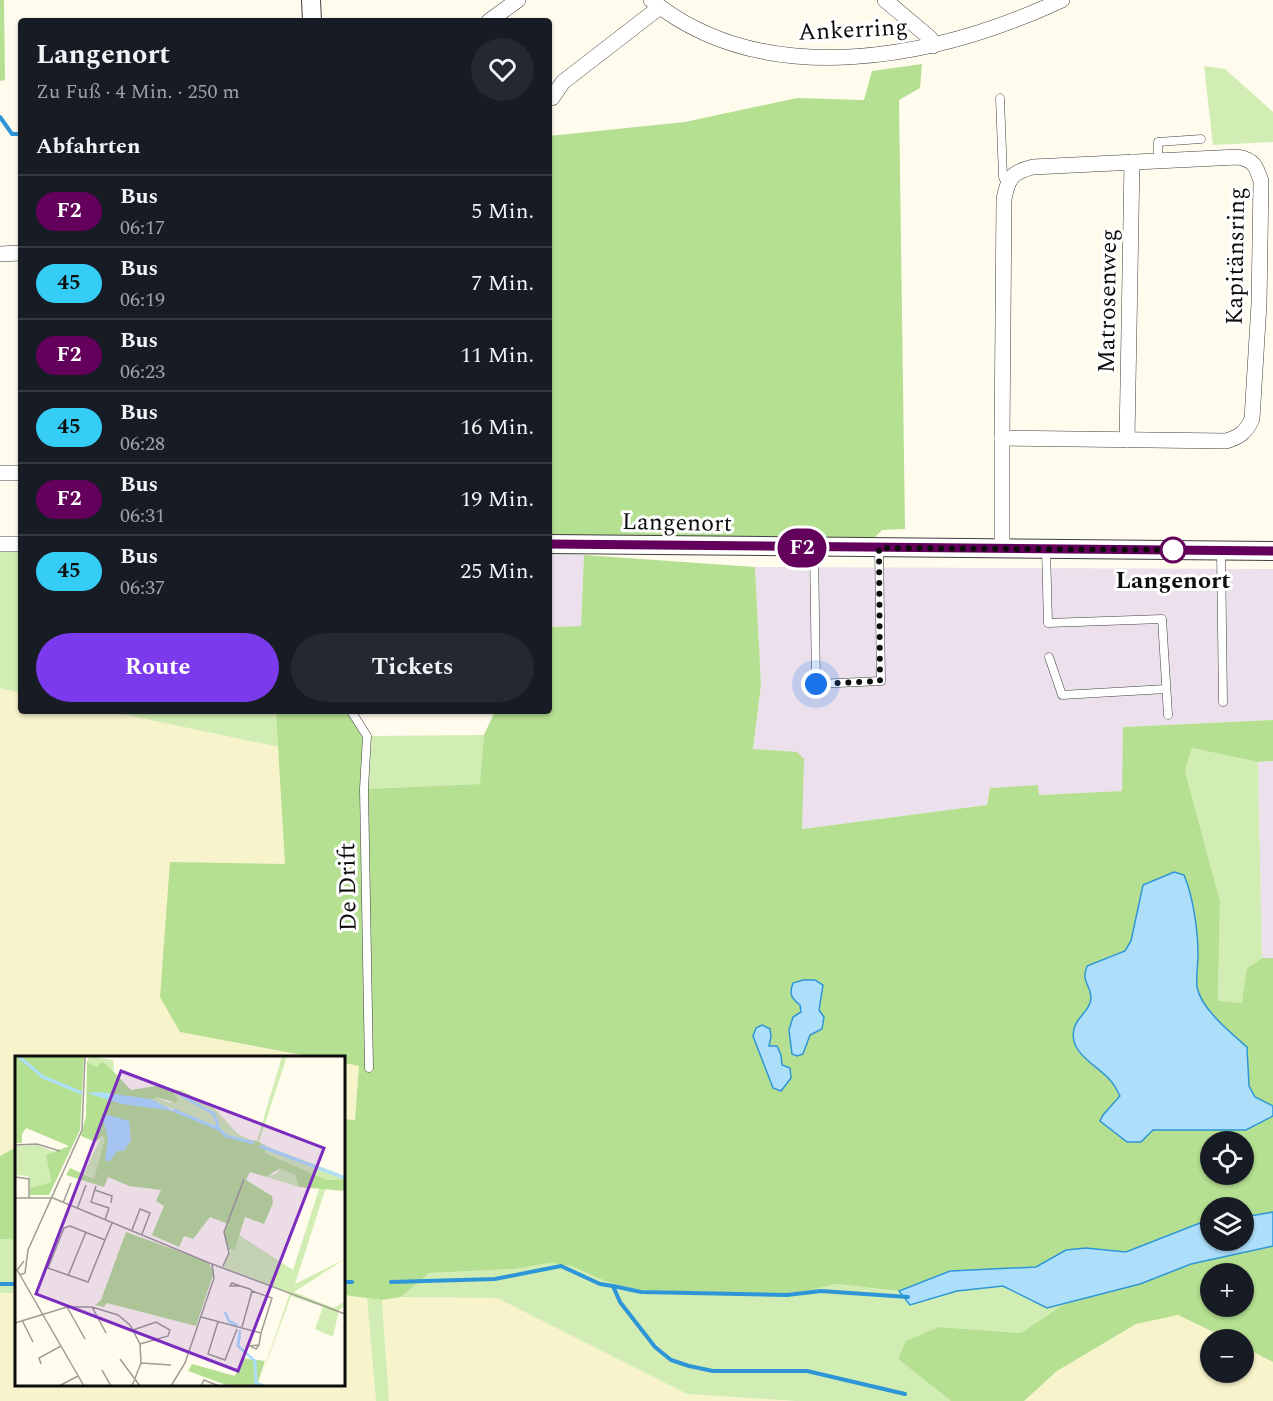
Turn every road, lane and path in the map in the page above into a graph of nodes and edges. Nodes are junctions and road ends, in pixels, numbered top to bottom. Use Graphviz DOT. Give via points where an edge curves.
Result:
graph roads {
  1 [pos="311,0"];
  2 [pos="518,0"];
  3 [pos="885,0"];
  4 [pos="1062,0"];
  5 [pos="656,4"];
  6 [pos="312,18"];
  7 [pos="493,18"];
  8 [pos="933,46"];
  9 [pos="552,96"];
  10 [pos="1000,98"];
  11 [pos="1201,139"];
  12 [pos="1158,161"];
  13 [pos="1132,162"];
  14 [pos="1006,186"];
  15 [pos="18,253"];
  16 [pos="0,254"];
  17 [pos="1002,438"];
  18 [pos="1127,440"];
  19 [pos="18,472"];
  20 [pos="0,473"];
  21 [pos="0,544"];
  22 [pos="18,544"];
  23 [pos="552,544"];
  24 [pos="814,548"];
  25 [pos="879,548"];
  26 [pos="1002,549"];
  27 [pos="1046,550"];
  28 [pos="1221,550"];
  29 [pos="1273,551"];
  30 [pos="1049,657"];
  31 [pos="1166,689"];
  32 [pos="1223,702"];
  33 [pos="353,714"];
  34 [pos="1168,716"];
  35 [pos="369,1068"];
  1 -- 6 [label="street"];
  2 -- 7 [label="street"];
  3 -- 8 [label="street" via="930,38"];
  4 -- 8 [label="street, Ankerring" via="996,28"];
  5 -- 8 [label="street, Ankerring" via="687,25 733,44 777,54 831,58"];
  5 -- 9 [label="street" via="563,82"];
  10 -- 14 [label="lane"];
  11 -- 12 [label="lane" via="1158,142"];
  12 -- 13 [label="street, Kapitänsring"];
  12 -- 18 [label="street, Kapitänsring" via="1238,157 1248,159 1261,181 1252,418 1248,429 1238,438 1226,441"];
  13 -- 14 [label="street, Kapitänsring" via="1033,167 1013,175"];
  13 -- 18 [label="street, Matrosenweg"];
  14 -- 17 [label="street"];
  15 -- 16 [label="street"];
  17 -- 18 [label="street, Kapitänsring"];
  17 -- 26 [label="street"];
  19 -- 20 [label="street"];
  21 -- 22 [label="street"];
  23 -- 24 [label="street, Langenort"];
  24 -- 25 [label="street, Langenort"];
  24 -- 25 [label="lane" via="816,684 880,681"];
  25 -- 26 [label="street, Langenort"];
  26 -- 27 [label="street, Langenort"];
  27 -- 28 [label="street, Langenort"];
  27 -- 31 [label="lane" via="1048,623 1162,619"];
  28 -- 29 [label="street, Langenort"];
  28 -- 32 [label="lane"];
  30 -- 31 [label="lane" via="1062,695"];
  31 -- 34 [label="lane"];
  33 -- 35 [label="lane, De Drift" via="368,735 364,789"];
}
